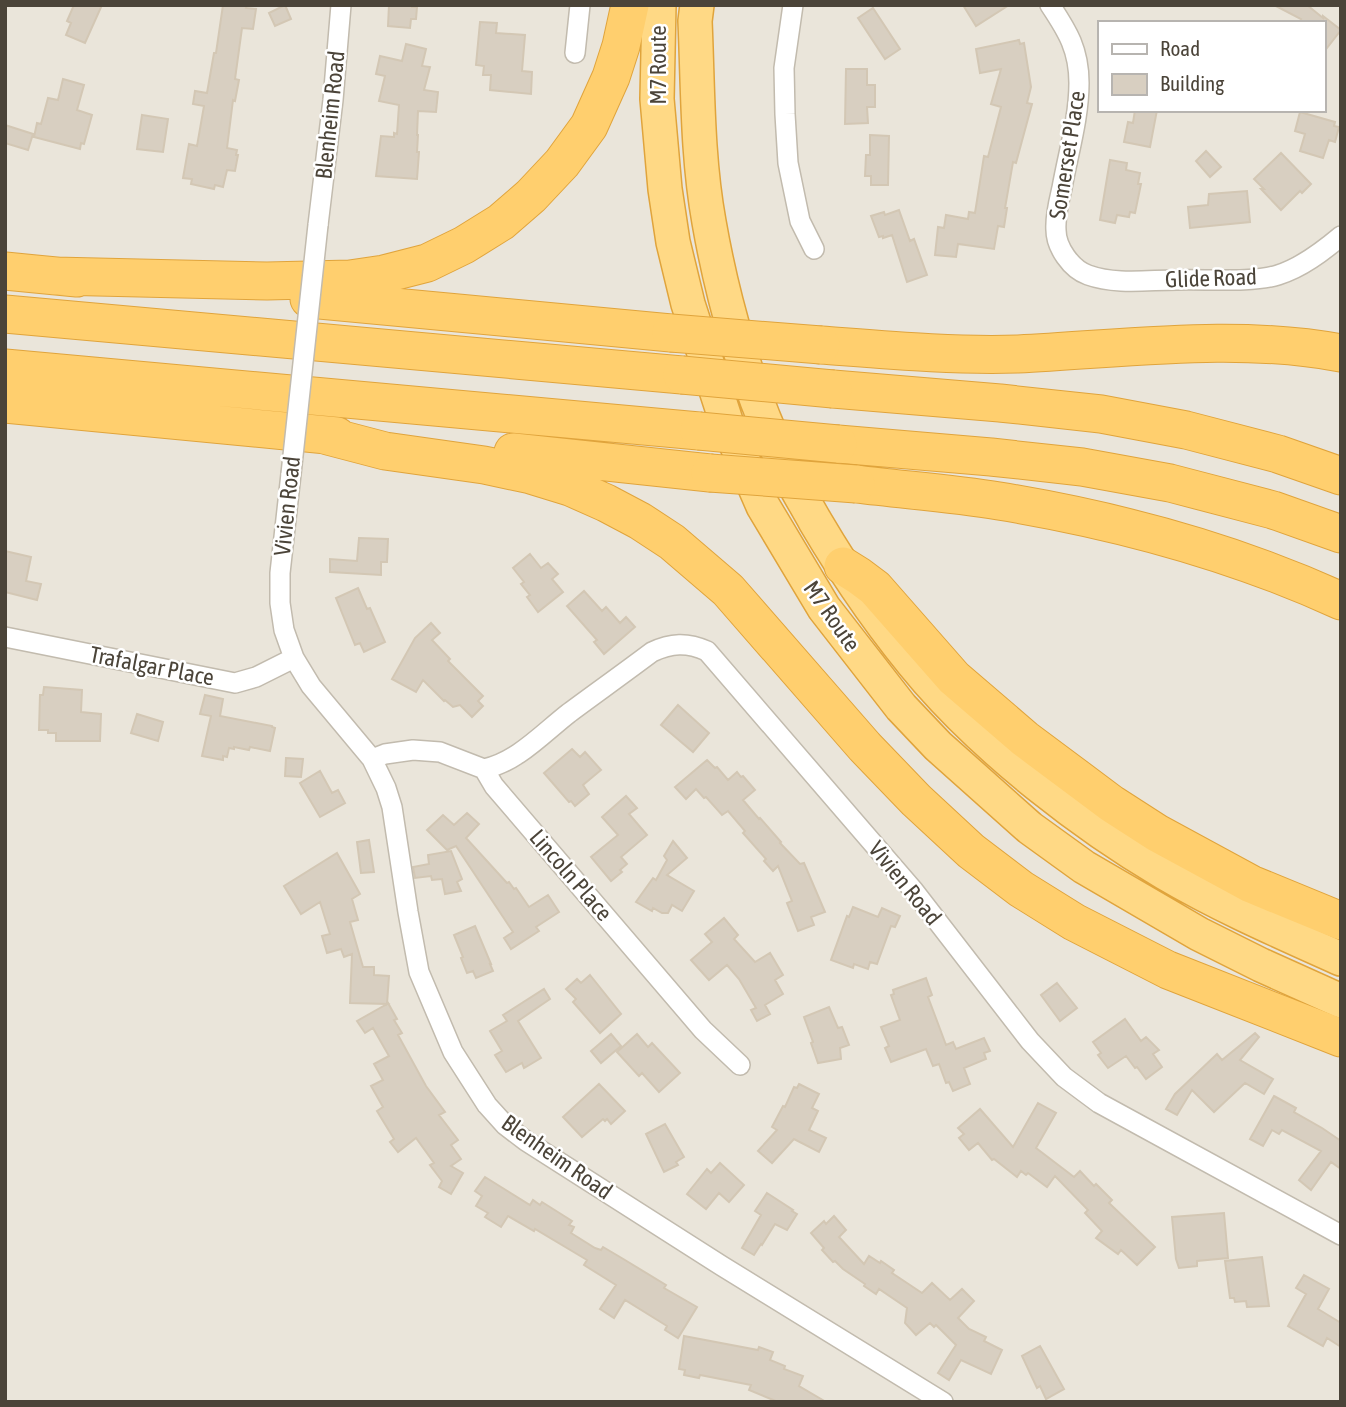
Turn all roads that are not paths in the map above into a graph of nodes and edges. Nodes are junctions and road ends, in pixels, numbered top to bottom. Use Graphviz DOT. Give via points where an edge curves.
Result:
graph roads {
  1 [pos="341,5"];
  2 [pos="580,5"];
  3 [pos="630,5"];
  4 [pos="659,5"];
  5 [pos="697,5"];
  6 [pos="793,5"];
  7 [pos="1050,5"];
  8 [pos="575,53"];
  9 [pos="318,225"];
  10 [pos="1341,236"];
  11 [pos="814,249"];
  12 [pos="1073,265"];
  13 [pos="5,271"];
  14 [pos="55,276"];
  15 [pos="5,314"];
  16 [pos="1341,353"];
  17 [pos="5,368"];
  18 [pos="5,404"];
  19 [pos="324,435"];
  20 [pos="1341,476"];
  21 [pos="1341,534"];
  22 [pos="842,566"];
  23 [pos="1341,601"];
  24 [pos="5,637"];
  25 [pos="294,658"];
  26 [pos="372,759"];
  27 [pos="484,769"];
  28 [pos="1341,921"];
  29 [pos="1341,959"];
  30 [pos="1341,1001"];
  31 [pos="1341,1038"];
  32 [pos="740,1065"];
  33 [pos="1341,1236"];
  34 [pos="943,1402"];
  1 -- 9 [label="street, Blenheim Road"];
  2 -- 8 [label="street"];
  3 -- 14 [label="highway" via="611,77 589,126 562,163 501,222 427,263 350,279"];
  4 -- 30 [label="highway, M7 Route" via="661,153 673,242 688,304 726,421 763,506 824,608 938,746 1030,828 1084,867 1199,934"];
  5 -- 22 [label="highway, M7 Route" via="702,169 731,321 783,463"];
  6 -- 11 [label="street" via="784,68 787,151 800,221"];
  7 -- 12 [label="street, Somerset Place" via="1069,34 1077,60 1077,106 1056,231 1059,246"];
  9 -- 25 [label="street, Vivien Road, bridge" via="280,573 284,630"];
  10 -- 12 [label="street, Glide Road" via="1277,276 1111,281 1085,274"];
  13 -- 14 [label="highway"];
  14 -- 16 [label="highway, bridge" via="921,353 1015,354 1258,343"];
  15 -- 20 [label="highway, bridge" via="1101,414 1186,430"];
  17 -- 21 [label="highway, bridge" via="1082,467 1273,510"];
  18 -- 19 [label="highway"];
  19 -- 23 [label="highway, bridge" via="996,500 1186,544"];
  19 -- 31 [label="highway" via="385,451 531,475 570,487 640,521 728,590 916,800 1021,889 1167,970"];
  22 -- 28 [label="highway" via="875,588 954,678 1112,804 1251,884"];
  22 -- 29 [label="highway, M7 Route" via="928,681 972,727 1051,795 1165,873"];
  24 -- 25 [label="street, Trafalgar Place" via="235,683"];
  25 -- 26 [label="street, Vivien Road" via="311,686"];
  26 -- 27 [label="street" via="413,750 440,752"];
  26 -- 34 [label="street, Blenheim Road" via="392,807 419,972 453,1052 505,1125"];
  27 -- 32 [label="street, Lincoln Place" via="703,1030"];
  27 -- 33 [label="street, Vivien Road" via="510,760 652,652 681,644 707,650 914,891 1030,1041 1064,1077 1100,1103"];
}
